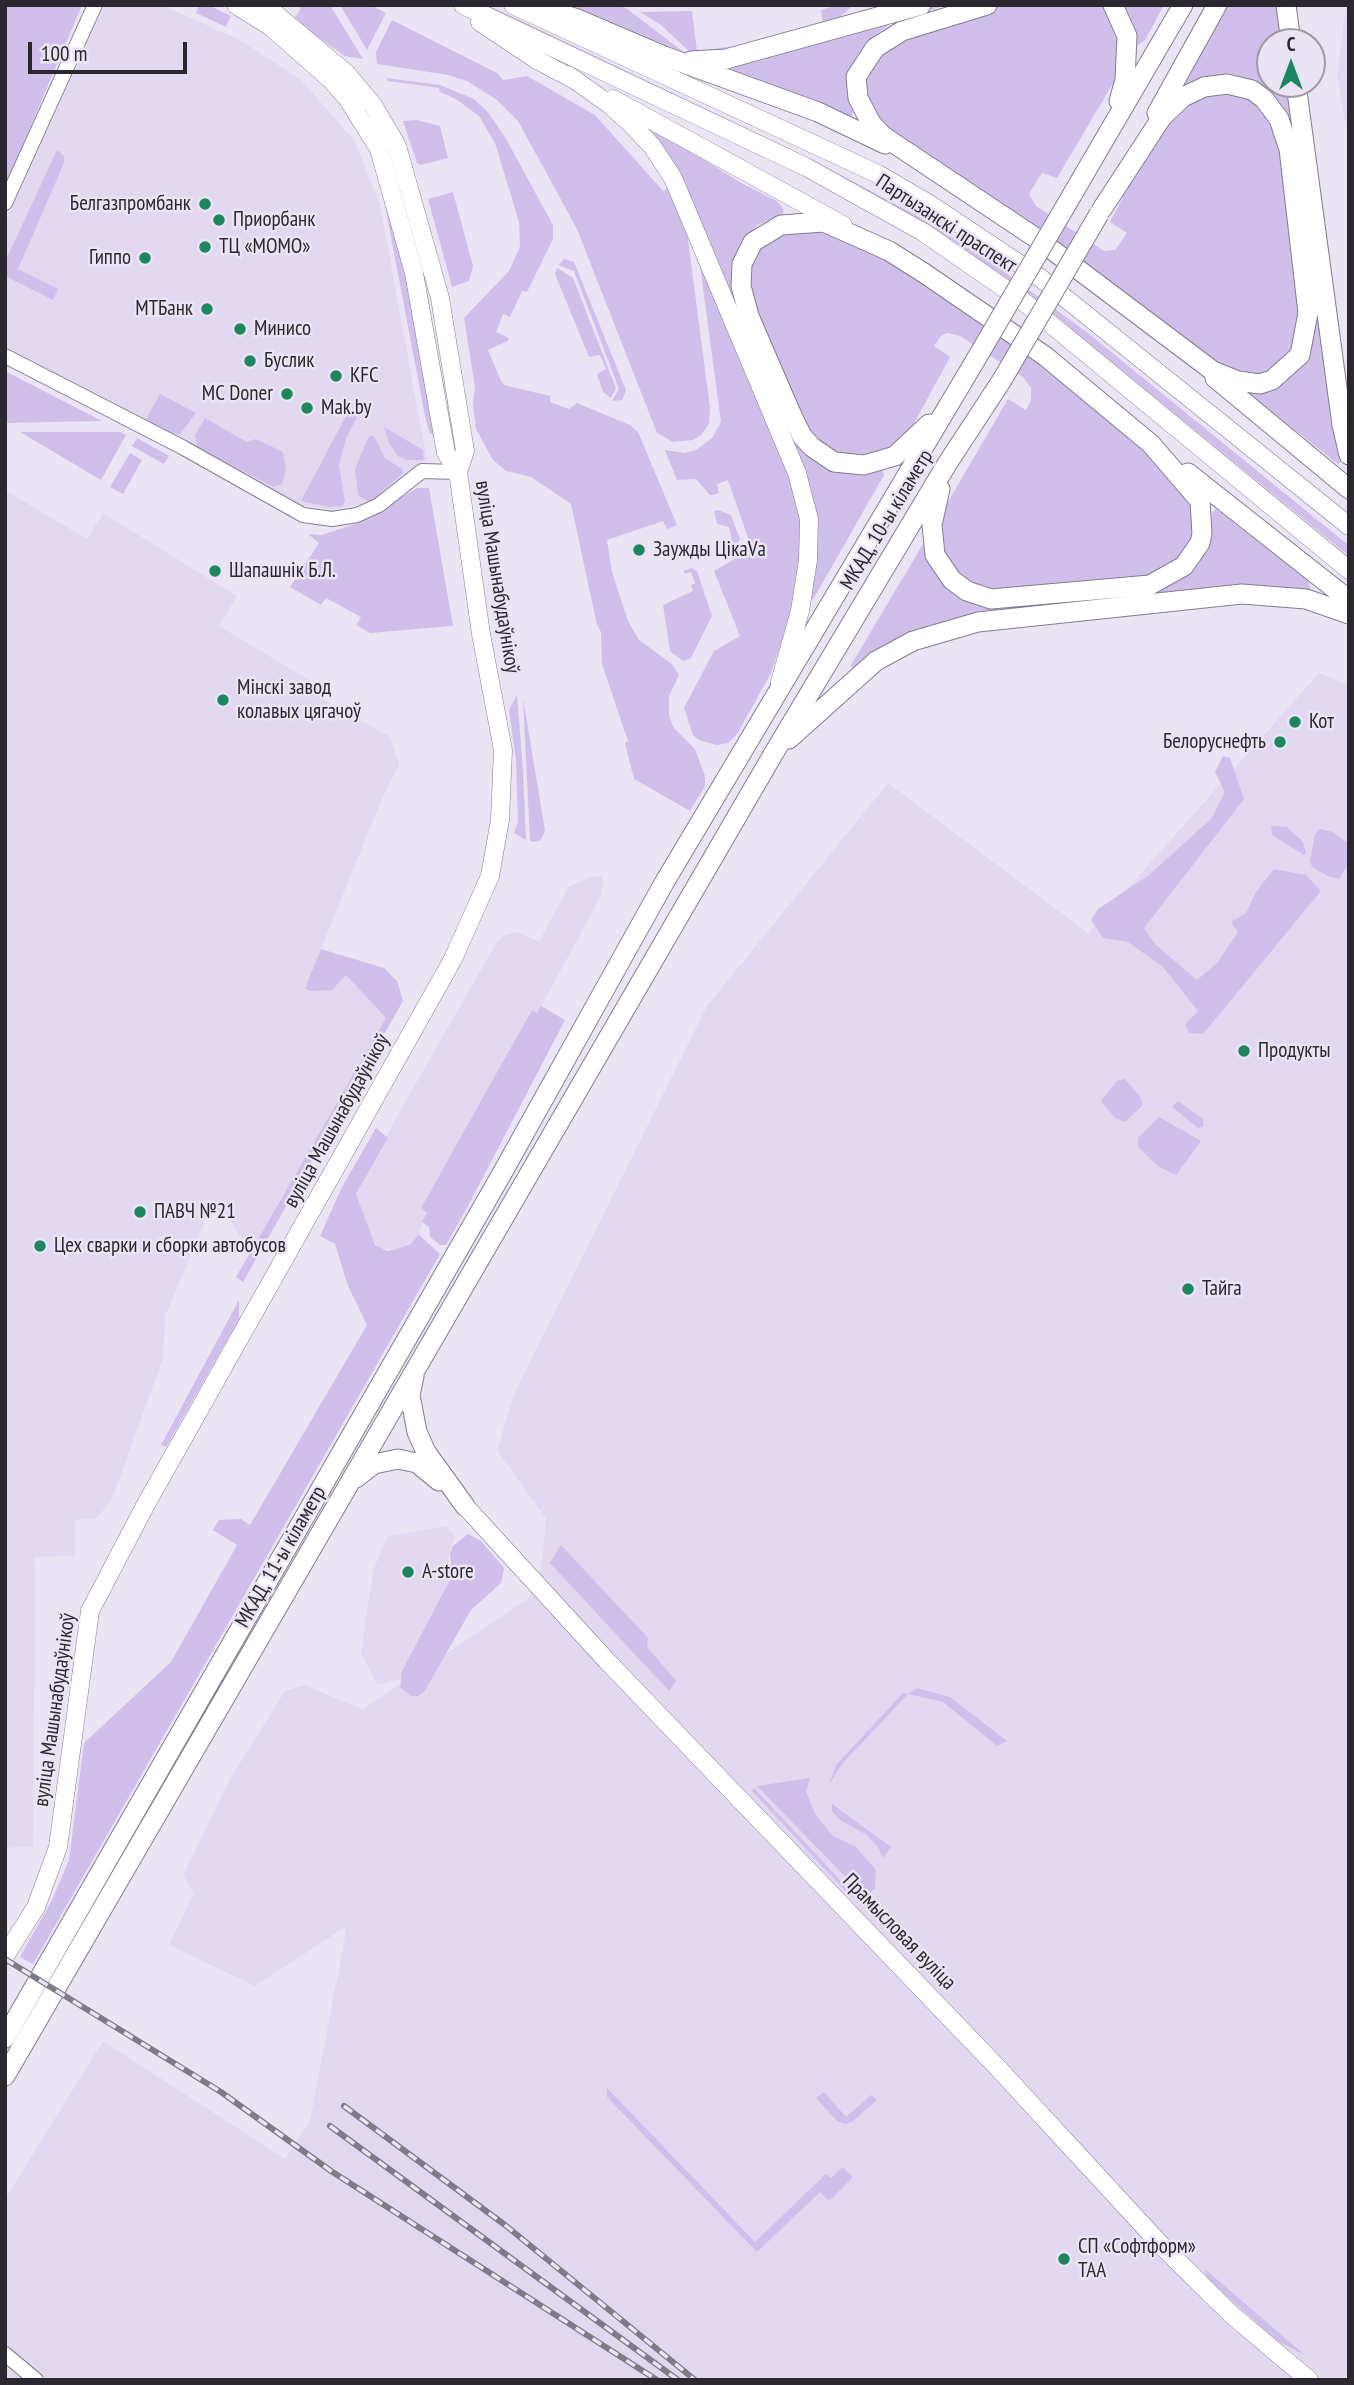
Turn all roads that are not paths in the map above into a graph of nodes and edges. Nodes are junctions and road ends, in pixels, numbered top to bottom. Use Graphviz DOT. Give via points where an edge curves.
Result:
graph roads {
  1 [pos="95,5"];
  2 [pos="236,5"];
  3 [pos="265,5"];
  4 [pos="461,5"];
  5 [pos="513,5"];
  6 [pos="531,5"];
  7 [pos="921,5"];
  8 [pos="987,5"];
  9 [pos="1113,5"];
  10 [pos="1183,5"];
  11 [pos="1217,5"];
  12 [pos="1286,5"];
  13 [pos="1289,28"];
  14 [pos="664,56"];
  15 [pos="568,75"];
  16 [pos="1298,98"];
  17 [pos="1110,129"];
  18 [pos="918,160"];
  19 [pos="5,203"];
  20 [pos="1100,211"];
  21 [pos="889,251"];
  22 [pos="1152,327"];
  23 [pos="5,356"];
  24 [pos="952,399"];
  25 [pos="1151,444"];
  26 [pos="1349,455"];
  27 [pos="947,464"];
  28 [pos="458,472"];
  29 [pos="1349,489"];
  30 [pos="1349,526"];
  31 [pos="1349,570"];
  32 [pos="1349,600"];
  33 [pos="1349,614"];
  34 [pos="774,700"];
  35 [pos="775,751"];
  36 [pos="573,1049"];
  37 [pos="595,1059"];
  38 [pos="417,1365"];
  39 [pos="347,1486"];
  40 [pos="465,1506"];
  41 [pos="5,1956"];
  42 [pos="5,2038"];
  43 [pos="5,2077"];
  44 [pos="5,2354"];
  45 [pos="36,2380"];
  46 [pos="1308,2380"];
  1 -- 19 [label="street"];
  2 -- 28 [label="main road, вуліца Машынабудаўнікоў" via="271,27 331,80 379,149 414,273 446,453"];
  3 -- 28 [label="main road, вуліца Машынабудаўнікоў" via="347,74 373,105 397,146 440,298 465,451"];
  4 -- 15 [label="main road" via="489,30"];
  4 -- 31 [label="main road, Партызанскі праспект" via="806,167 923,232 1024,302"];
  5 -- 30 [label="main road, Партызанскі праспект" via="878,174 931,205 1039,277"];
  6 -- 14 [label="highway" via="575,18"];
  7 -- 14 [label="highway" via="726,59 685,61"];
  8 -- 18 [label="highway" via="891,37 867,57 856,76 858,99 871,123"];
  9 -- 17 [label="highway" via="1124,26 1128,51 1125,80"];
  10 -- 17 [label="highway, МКАД, 10-ы кіламетр"];
  11 -- 20 [label="highway, МКАД, 10-ы кіламетр"];
  12 -- 13 [label="highway"];
  14 -- 18 [label="highway" via="818,112"];
  15 -- 21 [label="main road"];
  15 -- 34 [label="main road" via="630,123 673,178 802,487 809,519 808,560 800,611"];
  16 -- 26 [label="highway"];
  17 -- 24 [label="highway, МКАД, 10-ы кіламетр, bridge"];
  18 -- 22 [label="highway" via="1039,240"];
  20 -- 22 [label="highway" via="1162,117 1193,91 1216,84 1240,86 1264,99 1279,119 1289,149 1307,297 1307,327 1300,355 1272,380 1250,383 1213,371"];
  20 -- 27 [label="highway, МКАД, 10-ы кіламетр, bridge" via="1002,380"];
  21 -- 24 [label="highway" via="824,222 790,223 764,232 747,252 739,274 754,328 802,436 834,462 864,465 895,456"];
  21 -- 25 [label="highway" via="1045,356"];
  22 -- 29 [label="highway"];
  23 -- 28 [label="street" via="303,515 332,519 357,515 379,505 403,485"];
  24 -- 34 [label="highway, МКАД, 10-ы кіламетр"];
  25 -- 27 [label="highway" via="1194,492 1203,525 1200,543 1184,566 1161,581 1138,588 1007,600 967,591 941,567 932,541 935,506"];
  25 -- 32 [label="highway"];
  27 -- 35 [label="highway, МКАД, 10-ы кіламетр"];
  28 -- 41 [label="main road, вуліца Машынабудаўнікоў" via="503,750 500,820 490,876 448,968 90,1611 58,1847 36,1907"];
  33 -- 35 [label="highway" via="1306,599 1242,594 1027,614 966,625 912,641 876,661"];
  34 -- 36 [label="highway, МКАД, 10-ы кіламетр" via="664,883"];
  35 -- 37 [label="highway, МКАД, 10-ы кіламетр"];
  36 -- 42 [label="highway, МКАД, 11-ы кіламетр"];
  37 -- 38 [label="highway, МКАД, 11-ы кіламетр"];
  38 -- 39 [label="highway, МКАД, 11-ы кіламетр"];
  38 -- 40 [label="highway" via="411,1395 417,1433"];
  39 -- 40 [label="highway" via="380,1462 405,1460 428,1470"];
  39 -- 43 [label="highway, МКАД, 11-ы кіламетр"];
  40 -- 46 [label="main road, Прамысловая вуліца" via="607,1661 998,2067 1163,2248"];
  44 -- 45 [label="street"];
}
